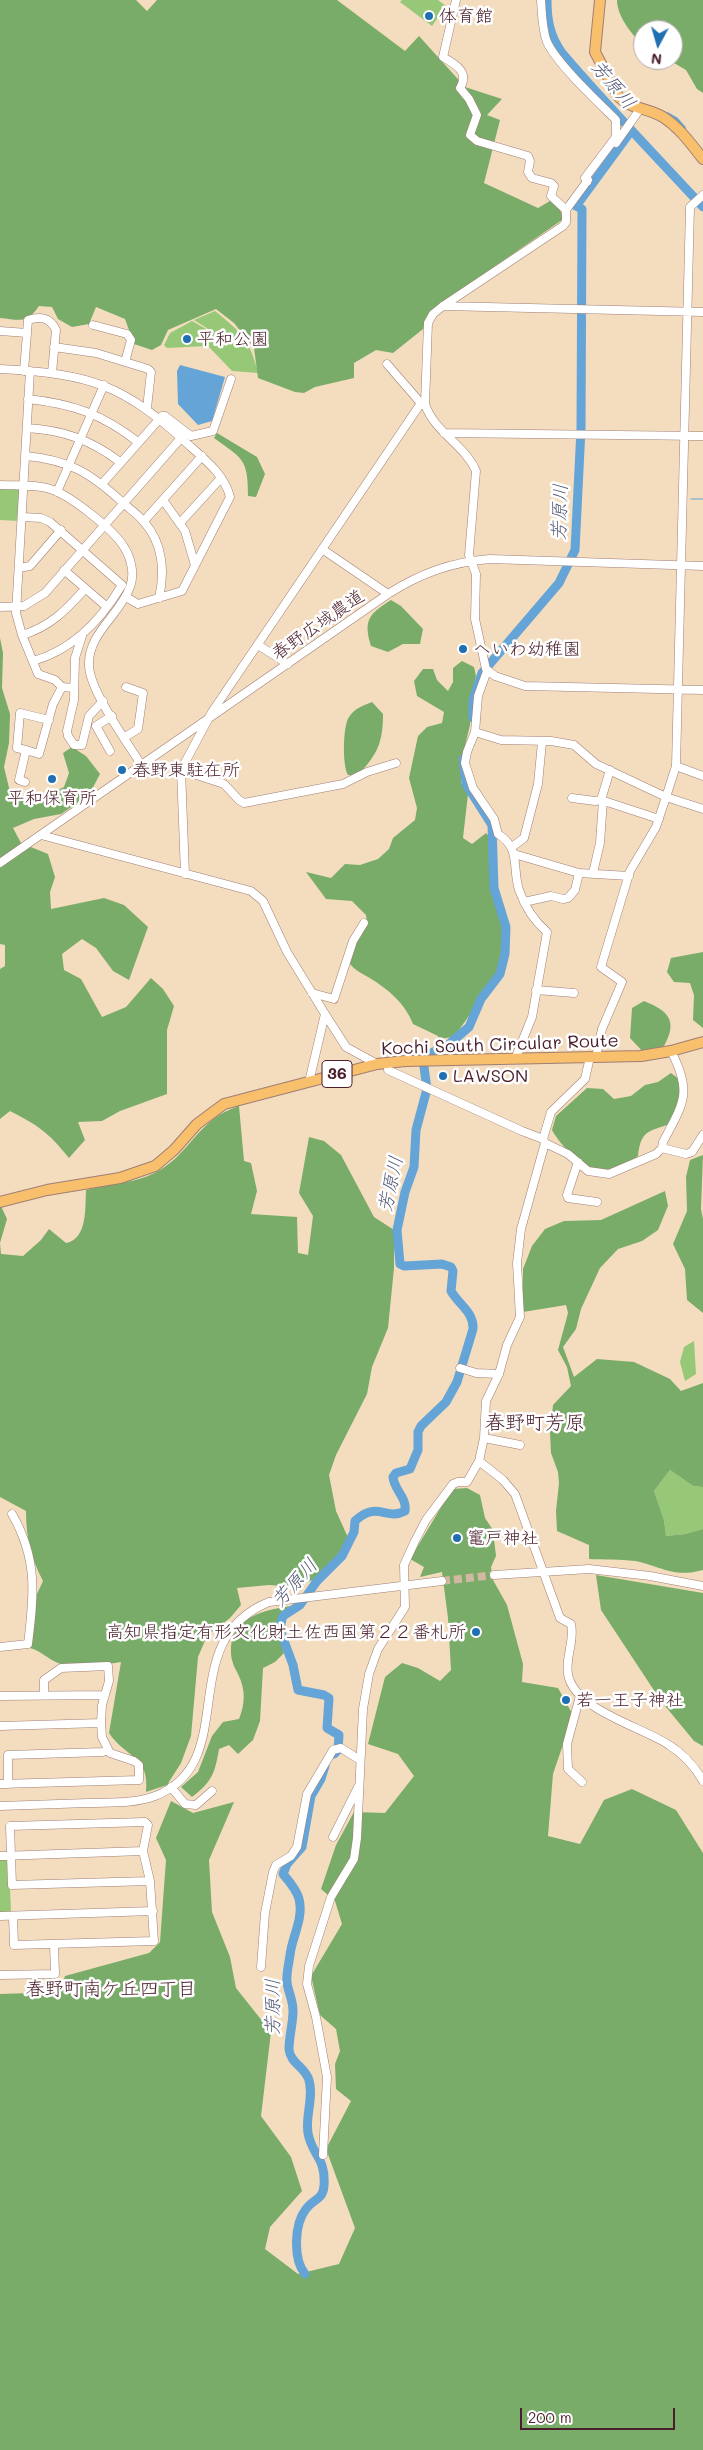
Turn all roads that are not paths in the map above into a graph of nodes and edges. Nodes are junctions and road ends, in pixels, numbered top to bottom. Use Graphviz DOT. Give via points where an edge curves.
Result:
graph roads {
  1 [pos="456,0"];
  2 [pos="541,0"];
  3 [pos="600,0"];
  4 [pos="640,109"];
  5 [pos="703,159"];
  6 [pos="587,182"];
  7 [pos="702,196"];
  8 [pos="566,210"];
  9 [pos="443,306"];
  10 [pos="686,312"];
  11 [pos="703,312"];
  12 [pos="94,324"];
  13 [pos="0,331"];
  14 [pos="27,333"];
  15 [pos="54,347"];
  16 [pos="125,362"];
  17 [pos="387,364"];
  18 [pos="0,370"];
  19 [pos="27,371"];
  20 [pos="52,373"];
  21 [pos="231,379"];
  22 [pos="104,385"];
  23 [pos="28,399"];
  24 [pos="425,404"];
  25 [pos="147,408"];
  26 [pos="92,413"];
  27 [pos="159,419"];
  28 [pos="27,428"];
  29 [pos="444,433"];
  30 [pos="683,436"];
  31 [pos="703,436"];
  32 [pos="82,438"];
  33 [pos="181,438"];
  34 [pos="138,442"];
  35 [pos="26,456"];
  36 [pos="202,456"];
  37 [pos="120,462"];
  38 [pos="70,464"];
  39 [pos="221,478"];
  40 [pos="102,484"];
  41 [pos="0,485"];
  42 [pos="24,486"];
  43 [pos="57,492"];
  44 [pos="163,500"];
  45 [pos="123,503"];
  46 [pos="23,517"];
  47 [pos="144,521"];
  48 [pos="180,523"];
  49 [pos="103,526"];
  50 [pos="61,530"];
  51 [pos="82,549"];
  52 [pos="322,550"];
  53 [pos="471,560"];
  54 [pos="196,565"];
  55 [pos="680,565"];
  56 [pos="703,566"];
  57 [pos="19,568"];
  58 [pos="64,570"];
  59 [pos="85,589"];
  60 [pos="388,594"];
  61 [pos="126,597"];
  62 [pos="160,598"];
  63 [pos="0,607"];
  64 [pos="17,607"];
  65 [pos="107,607"];
  66 [pos="22,636"];
  67 [pos="82,636"];
  68 [pos="258,645"];
  69 [pos="33,661"];
  70 [pos="288,664"];
  71 [pos="486,668"];
  72 [pos="62,687"];
  73 [pos="126,687"];
  74 [pos="74,688"];
  75 [pos="677,689"];
  76 [pos="703,690"];
  77 [pos="103,701"];
  78 [pos="112,716"];
  79 [pos="209,719"];
  80 [pos="49,720"];
  81 [pos="475,732"];
  82 [pos="124,737"];
  83 [pos="542,742"];
  84 [pos="26,750"];
  85 [pos="110,751"];
  86 [pos="396,763"];
  87 [pos="142,766"];
  88 [pos="676,766"];
  89 [pos="181,770"];
  90 [pos="610,770"];
  91 [pos="703,776"];
  92 [pos="25,782"];
  93 [pos="666,796"];
  94 [pos="572,798"];
  95 [pos="602,800"];
  96 [pos="703,809"];
  97 [pos="659,819"];
  98 [pos="41,835"];
  99 [pos="513,850"];
  100 [pos="0,863"];
  101 [pos="579,873"];
  102 [pos="186,874"];
  103 [pos="593,874"];
  104 [pos="628,876"];
  105 [pos="524,902"];
  106 [pos="364,923"];
  107 [pos="536,990"];
  108 [pos="312,993"];
  109 [pos="574,993"];
  110 [pos="325,1014"];
  111 [pos="703,1042"];
  112 [pos="671,1051"];
  113 [pos="594,1057"];
  114 [pos="515,1059"];
  115 [pos="388,1062"];
  116 [pos="377,1064"];
  117 [pos="308,1082"];
  118 [pos="703,1135"];
  119 [pos="544,1141"];
  120 [pos="662,1148"];
  121 [pos="578,1162"];
  122 [pos="0,1202"];
  123 [pos="597,1202"];
  124 [pos="462,1369"];
  125 [pos="499,1374"];
  126 [pos="484,1438"];
  127 [pos="520,1445"];
  128 [pos="480,1461"];
  129 [pos="12,1514"];
  130 [pos="542,1571"];
  131 [pos="494,1575"];
  132 [pos="442,1581"];
  133 [pos="703,1586"];
  134 [pos="404,1587"];
  135 [pos="0,1647"];
  136 [pos="44,1695"];
  137 [pos="105,1695"];
  138 [pos="0,1696"];
  139 [pos="580,1696"];
  140 [pos="101,1723"];
  141 [pos="0,1726"];
  142 [pos="107,1750"];
  143 [pos="360,1760"];
  144 [pos="703,1781"];
  145 [pos="582,1782"];
  146 [pos="4,1784"];
  147 [pos="359,1785"];
  148 [pos="171,1787"];
  149 [pos="212,1791"];
  150 [pos="0,1806"];
  151 [pos="333,1837"];
  152 [pos="143,1851"];
  153 [pos="0,1856"];
  154 [pos="11,1856"];
  155 [pos="150,1881"];
  156 [pos="153,1912"];
  157 [pos="0,1916"];
  158 [pos="13,1916"];
  159 [pos="54,1944"];
  160 [pos="261,1967"];
  161 [pos="0,1975"];
  162 [pos="323,2155"];
  1 -- 8 [label="street" via="443,57 463,72 460,88 477,115 470,135 477,142 528,156 528,172 532,178 551,183 554,186 551,196"];
  2 -- 6 [label="street" via="547,42 616,120 616,137 585,178"];
  3 -- 4 [label="main road" via="594,52 618,96"];
  4 -- 5 [label="main road" via="662,116 678,128"];
  4 -- 6 [label="street"];
  6 -- 8 [label="street"];
  7 -- 10 [label="street" via="690,207"];
  8 -- 9 [label="street" via="563,226"];
  9 -- 10 [label="street"];
  9 -- 24 [label="street" via="428,323"];
  10 -- 11 [label="street"];
  10 -- 30 [label="street"];
  12 -- 16 [label="street" via="127,334 131,340"];
  13 -- 14 [label="street"];
  14 -- 15 [label="street" via="28,320 37,317 47,319 56,330"];
  14 -- 19 [label="street"];
  15 -- 16 [label="street" via="96,353"];
  15 -- 20 [label="street"];
  16 -- 25 [label="street" via="151,372"];
  17 -- 24 [label="street" via="419,402"];
  18 -- 19 [label="street"];
  19 -- 20 [label="street"];
  19 -- 23 [label="street"];
  20 -- 22 [label="street"];
  21 -- 27 [label="street" via="213,431 191,436 165,416"];
  22 -- 25 [label="street"];
  22 -- 26 [label="street"];
  23 -- 26 [label="street" via="55,402"];
  23 -- 28 [label="street"];
  24 -- 29 [label="street"];
  24 -- 52 [label="street" via="419,406"];
  25 -- 27 [label="street"];
  26 -- 32 [label="street"];
  26 -- 34 [label="street" via="116,425"];
  27 -- 33 [label="street"];
  27 -- 34 [label="street"];
  28 -- 32 [label="street" via="60,431"];
  28 -- 35 [label="street"];
  29 -- 30 [label="street"];
  29 -- 53 [label="street" via="472,460 476,471"];
  30 -- 31 [label="street"];
  30 -- 55 [label="street"];
  32 -- 37 [label="street"];
  32 -- 38 [label="street"];
  33 -- 36 [label="street"];
  33 -- 45 [label="street"];
  34 -- 37 [label="street"];
  35 -- 38 [label="street"];
  35 -- 42 [label="street"];
  36 -- 39 [label="street"];
  36 -- 44 [label="street"];
  37 -- 40 [label="street"];
  38 -- 40 [label="street"];
  38 -- 43 [label="street"];
  39 -- 48 [label="street"];
  39 -- 54 [label="street" via="230,497"];
  40 -- 45 [label="street"];
  41 -- 42 [label="street"];
  42 -- 43 [label="street"];
  42 -- 46 [label="street"];
  43 -- 49 [label="street"];
  44 -- 47 [label="street"];
  44 -- 48 [label="street"];
  45 -- 47 [label="street"];
  45 -- 49 [label="street"];
  46 -- 50 [label="street" via="41,518"];
  46 -- 57 [label="street"];
  47 -- 62 [label="street" via="159,549 163,581"];
  48 -- 54 [label="street"];
  49 -- 51 [label="street"];
  49 -- 61 [label="street" via="123,544 129,556 131,584"];
  50 -- 51 [label="street"];
  50 -- 57 [label="street" via="30,566"];
  51 -- 58 [label="street"];
  51 -- 65 [label="street" via="122,585"];
  52 -- 60 [label="street"];
  52 -- 68 [label="street"];
  53 -- 55 [label="street, 春野広域農道"];
  53 -- 60 [label="street, 春野広域農道" via="425,573"];
  53 -- 71 [label="street" via="476,574 475,618"];
  54 -- 62 [label="street" via="182,591"];
  55 -- 56 [label="street, 春野広域農道"];
  55 -- 75 [label="street"];
  57 -- 64 [label="street"];
  58 -- 59 [label="street"];
  58 -- 64 [label="street" via="45,592"];
  59 -- 65 [label="street"];
  59 -- 66 [label="street" via="48,625"];
  60 -- 70 [label="street, 春野広域農道"];
  61 -- 62 [label="street" via="138,604"];
  61 -- 77 [label="street" via="93,641 89,653 89,674"];
  63 -- 64 [label="street"];
  64 -- 66 [label="street"];
  65 -- 67 [label="street"];
  66 -- 69 [label="street"];
  67 -- 69 [label="street" via="52,655"];
  67 -- 74 [label="street" via="75,658"];
  68 -- 70 [label="street"];
  68 -- 79 [label="street"];
  69 -- 72 [label="street" via="38,674 55,680"];
  70 -- 79 [label="street, 春野広域農道"];
  71 -- 75 [label="street" via="525,686"];
  71 -- 81 [label="street" via="476,705"];
  72 -- 74 [label="street"];
  72 -- 80 [label="street"];
  73 -- 82 [label="street" via="143,693 138,729"];
  74 -- 77 [label="street" via="67,731 74,745 82,745 88,716"];
  75 -- 76 [label="street"];
  75 -- 88 [label="street"];
  77 -- 78 [label="street"];
  78 -- 82 [label="street"];
  78 -- 85 [label="street" via="96,726"];
  79 -- 87 [label="street, 春野広域農道"];
  79 -- 89 [label="street"];
  80 -- 84 [label="street" via="40,754"];
  80 -- 84 [label="street" via="20,713 17,748"];
  81 -- 83 [label="street" via="501,740"];
  81 -- 99 [label="street" via="467,752 468,776 472,788 494,819 498,834 508,840"];
  82 -- 87 [label="street"];
  83 -- 90 [label="street" via="574,745 596,764"];
  83 -- 99 [label="street" via="538,784 524,838"];
  84 -- 92 [label="street" via="20,780"];
  86 -- 89 [label="street" via="343,784 244,802 224,784"];
  87 -- 98 [label="street, 春野広域農道"];
  88 -- 91 [label="street"];
  88 -- 93 [label="street"];
  89 -- 102 [label="street"];
  90 -- 93 [label="street"];
  90 -- 95 [label="street"];
  93 -- 96 [label="street"];
  93 -- 97 [label="street"];
  94 -- 95 [label="street"];
  95 -- 97 [label="street"];
  95 -- 103 [label="street" via="600,842"];
  97 -- 104 [label="street"];
  98 -- 100 [label="street, 春野広域農道"];
  98 -- 102 [label="street"];
  99 -- 101 [label="street"];
  99 -- 105 [label="street" via="516,877"];
  101 -- 103 [label="street"];
  101 -- 105 [label="street" via="575,890 568,898 563,900 551,896"];
  102 -- 108 [label="street" via="251,891 263,901 287,952"];
  103 -- 104 [label="street"];
  104 -- 113 [label="street" via="601,967 622,982"];
  105 -- 107 [label="street" via="536,923 547,932"];
  106 -- 108 [label="street" via="353,941 334,999"];
  107 -- 109 [label="street"];
  107 -- 114 [label="street" via="532,1017"];
  108 -- 110 [label="street"];
  110 -- 116 [label="street" via="346,1047"];
  110 -- 117 [label="street"];
  111 -- 112 [label="main road, Kochi South Circular Route / 36"];
  112 -- 113 [label="main road, Kochi South Circular Route / 36" via="641,1056"];
  112 -- 120 [label="street" via="685,1092 683,1104"];
  113 -- 114 [label="main road, Kochi South Circular Route / 36"];
  113 -- 119 [label="street" via="585,1079 551,1112"];
  114 -- 115 [label="main road, Kochi South Circular Route / 36"];
  115 -- 116 [label="main road, Kochi South Circular Route / 36"];
  115 -- 119 [label="street" via="388,1070"];
  116 -- 117 [label="main road, Kochi South Circular Route / 36"];
  117 -- 122 [label="main road, Kochi South Circular Route / 36" via="224,1104 197,1124 165,1159 140,1172"];
  118 -- 120 [label="street" via="692,1152 686,1154"];
  119 -- 121 [label="street"];
  119 -- 125 [label="street" via="521,1230 517,1263 520,1317 507,1345"];
  120 -- 121 [label="street" via="656,1154 609,1174 593,1173"];
  121 -- 123 [label="street" via="566,1195"];
  124 -- 125 [label="street"];
  125 -- 126 [label="street" via="486,1401"];
  126 -- 127 [label="street"];
  126 -- 128 [label="street"];
  128 -- 130 [label="street" via="515,1494"];
  128 -- 134 [label="street" via="467,1482 453,1484 426,1520 404,1565"];
  129 -- 135 [label="street" via="23,1532 34,1595 28,1644"];
  130 -- 131 [label="street"];
  130 -- 133 [label="street" via="589,1569"];
  130 -- 139 [label="street" via="560,1618 571,1624 573,1633 568,1674"];
  132 -- 134 [label="street"];
  134 -- 143 [label="street" via="405,1607 378,1649 369,1674 362,1709"];
  134 -- 148 [label="street" via="269,1602 254,1608 230,1629 215,1660 198,1754 191,1767"];
  136 -- 137 [label="street"];
  136 -- 137 [label="street" via="44,1680 61,1668 108,1666 109,1681"];
  136 -- 138 [label="street"];
  137 -- 140 [label="street"];
  139 -- 144 [label="street" via="588,1704 672,1746"];
  139 -- 145 [label="street" via="568,1744 568,1769"];
  140 -- 141 [label="street"];
  140 -- 142 [label="street"];
  142 -- 146 [label="street" via="8,1755"];
  142 -- 146 [label="street" via="134,1761 138,1765 139,1780"];
  143 -- 147 [label="street"];
  143 -- 160 [label="street" via="339,1748 332,1750 307,1794 297,1847 291,1856 276,1865 273,1872 265,1913"];
  147 -- 151 [label="street"];
  147 -- 162 [label="street" via="354,1859 331,1897 309,1966 307,1984 327,2077"];
  148 -- 149 [label="street" via="185,1804 196,1805"];
  148 -- 150 [label="street" via="147,1798 124,1802"];
  152 -- 154 [label="street"];
  152 -- 154 [label="street" via="148,1825 144,1822 10,1826"];
  152 -- 155 [label="street"];
  153 -- 154 [label="street"];
  154 -- 155 [label="street" via="12,1885"];
  155 -- 156 [label="street"];
  156 -- 158 [label="street"];
  156 -- 159 [label="street" via="154,1941"];
  157 -- 158 [label="street"];
  158 -- 159 [label="street" via="14,1945"];
  159 -- 161 [label="street" via="55,1974"];
}
